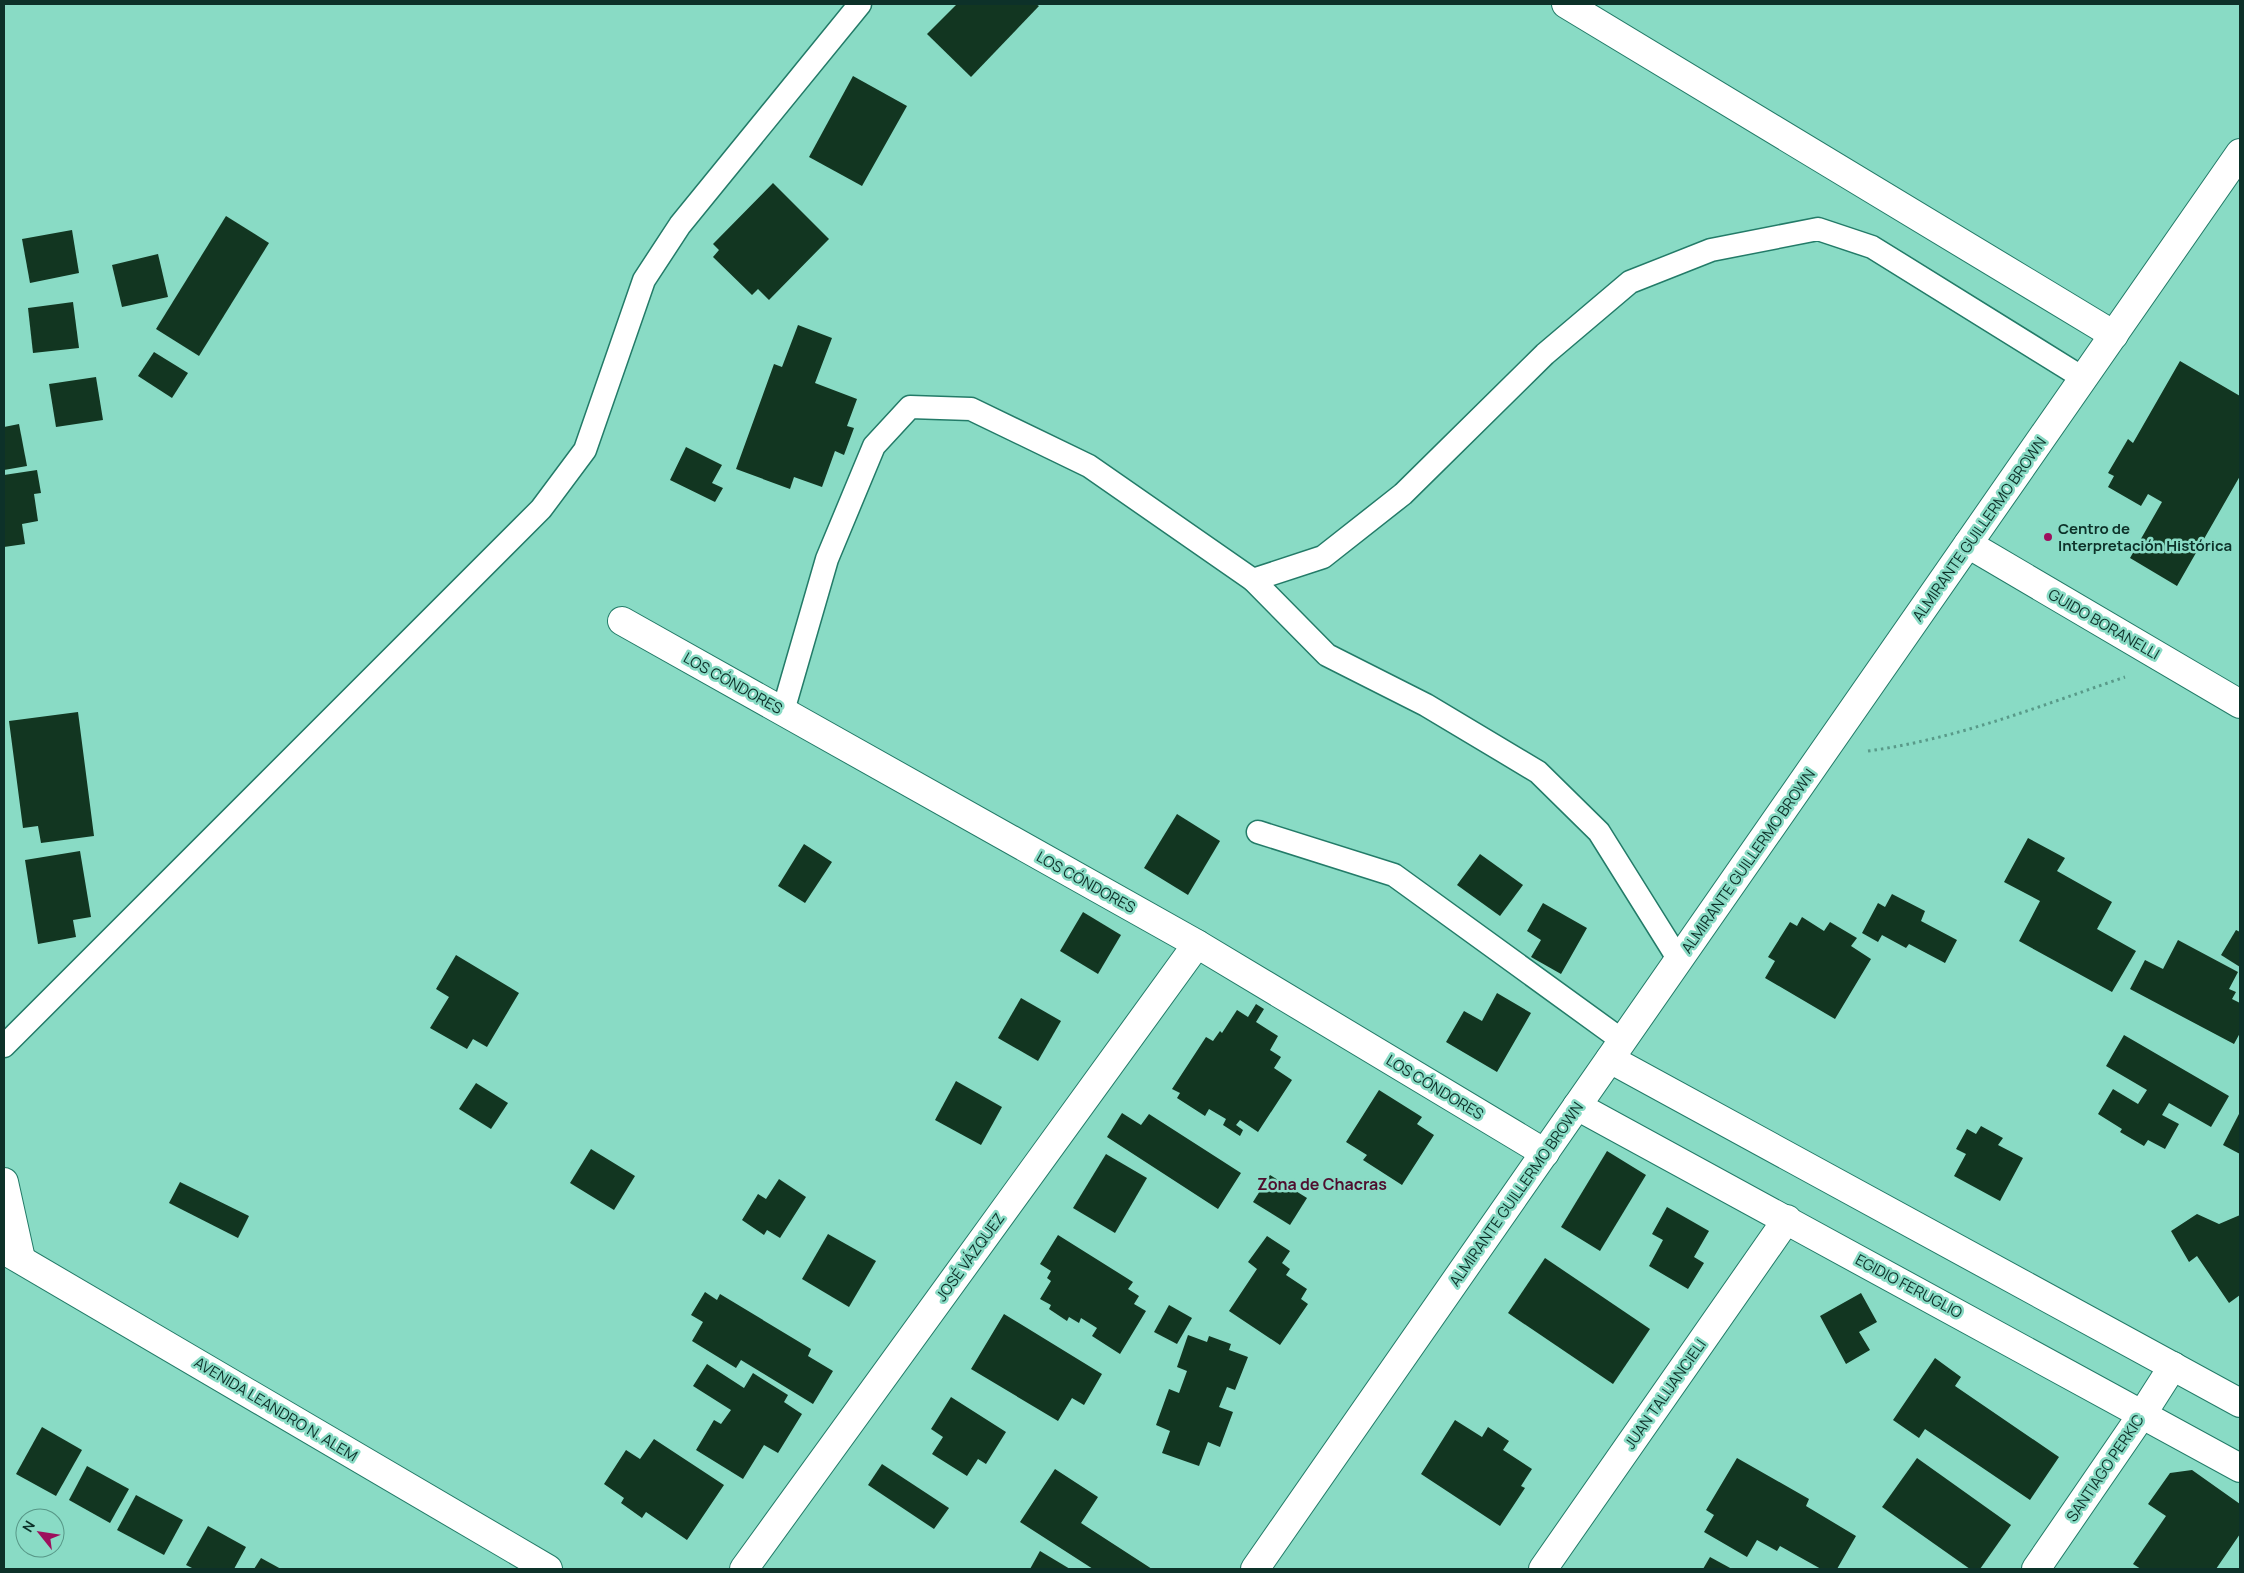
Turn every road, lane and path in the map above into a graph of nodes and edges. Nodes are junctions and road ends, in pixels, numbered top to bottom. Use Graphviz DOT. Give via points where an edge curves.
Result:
graph roads {
  1 [pos="860,4"];
  2 [pos="1566,4"];
  3 [pos="2240,153"];
  4 [pos="2114,335"];
  5 [pos="2083,378"];
  6 [pos="1968,544"];
  7 [pos="1253,580"];
  8 [pos="622,621"];
  9 [pos="2168,662"];
  10 [pos="2240,704"];
  11 [pos="783,711"];
  12 [pos="1820,757"];
  13 [pos="1258,832"];
  14 [pos="1196,944"];
  15 [pos="1679,960"];
  16 [pos="4,1046"];
  17 [pos="1616,1050"];
  18 [pos="1577,1106"];
  19 [pos="1545,1153"];
  20 [pos="4,1182"];
  21 [pos="1787,1220"];
  22 [pos="12,1254"];
  23 [pos="2173,1366"];
  24 [pos="2240,1403"];
  25 [pos="2143,1413"];
  26 [pos="2240,1468"];
  27 [pos="548,1569"];
  28 [pos="744,1569"];
  29 [pos="1255,1569"];
  30 [pos="1543,1569"];
  31 [pos="2036,1569"];
  1 -- 16 [label="lane" via="680,225 644,280 585,450 541,509"];
  2 -- 4 [label="street"];
  3 -- 4 [label="street, ALMIRANTE GUILLERMO BROWN"];
  4 -- 5 [label="street, ALMIRANTE GUILLERMO BROWN"];
  5 -- 6 [label="street, ALMIRANTE GUILLERMO BROWN"];
  5 -- 7 [label="lane" via="1872,247 1818,229 1711,250 1630,282 1544,354 1403,494 1323,558"];
  6 -- 9 [label="street, GUIDO BORANELLI"];
  6 -- 12 [label="street, ALMIRANTE GUILLERMO BROWN"];
  7 -- 11 [label="lane" via="1089,466 972,409 910,407 874,446 870,455 827,559"];
  7 -- 15 [label="lane" via="1327,655 1426,705 1538,772 1599,832"];
  8 -- 11 [label="street, LOS CÓNDORES"];
  9 -- 10 [label="street, GUIDO BORANELLI"];
  9 -- 12 [label="path" via="1992,723 1912,745"];
  11 -- 14 [label="street, LOS CÓNDORES"];
  12 -- 15 [label="street, ALMIRANTE GUILLERMO BROWN"];
  13 -- 17 [label="lane" via="1394,875"];
  14 -- 19 [label="street, LOS CÓNDORES"];
  14 -- 28 [label="street, JOSÉ VÁZQUEZ"];
  15 -- 17 [label="street, ALMIRANTE GUILLERMO BROWN"];
  17 -- 18 [label="street, ALMIRANTE GUILLERMO BROWN"];
  17 -- 23 [label="street"];
  18 -- 19 [label="street, ALMIRANTE GUILLERMO BROWN"];
  18 -- 21 [label="street, EGIDIO FERUGLIO"];
  19 -- 29 [label="street, ALMIRANTE GUILLERMO BROWN"];
  20 -- 22 [label="street"];
  21 -- 25 [label="street, EGIDIO FERUGLIO"];
  21 -- 30 [label="street, JUAN TALIJANCIELI"];
  22 -- 27 [label="street, AVENIDA LEANDRO N. ALEM"];
  23 -- 24 [label="street"];
  23 -- 25 [label="street, SANTIAGO PERKIC"];
  25 -- 26 [label="street, EGIDIO FERUGLIO"];
  25 -- 31 [label="street, SANTIAGO PERKIC"];
}
